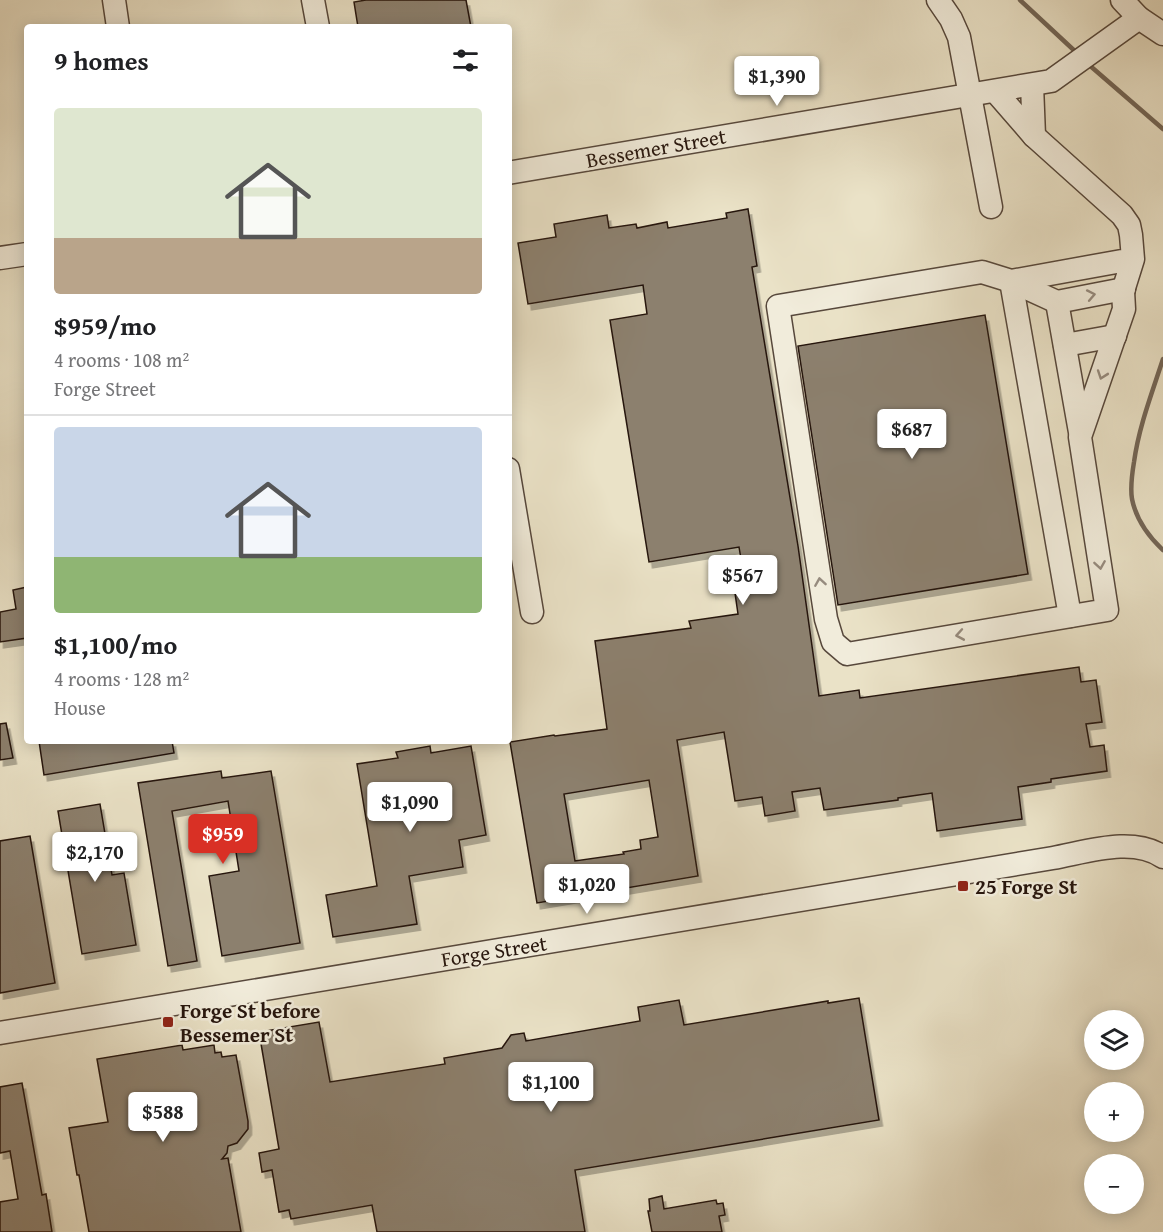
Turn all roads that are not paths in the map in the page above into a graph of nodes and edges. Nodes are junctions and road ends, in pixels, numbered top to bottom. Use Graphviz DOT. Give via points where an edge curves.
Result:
graph roads {
  1 [pos="114,0"];
  2 [pos="313,0"];
  3 [pos="938,0"];
  4 [pos="1122,0"];
  5 [pos="1139,18"];
  6 [pos="118,24"];
  7 [pos="317,24"];
  8 [pos="1163,34"];
  9 [pos="1042,83"];
  10 [pos="995,91"];
  11 [pos="971,95"];
  12 [pos="1034,136"];
  13 [pos="512,172"];
  14 [pos="991,207"];
  15 [pos="24,254"];
  16 [pos="0,258"];
  17 [pos="1133,259"];
  18 [pos="1011,281"];
  19 [pos="1124,289"];
  20 [pos="1057,302"];
  21 [pos="1115,336"];
  22 [pos="1065,345"];
  23 [pos="1080,437"];
  24 [pos="512,493"];
  25 [pos="532,612"];
  26 [pos="1070,616"];
  27 [pos="1163,857"];
  28 [pos="0,1034"];
  1 -- 6 [label="street"];
  2 -- 7 [label="street"];
  3 -- 11 [label="street" via="959,37"];
  4 -- 5 [label="street"];
  5 -- 8 [label="street"];
  5 -- 9 [label="street" via="1070,69"];
  9 -- 10 [label="street, Bessemer Street"];
  9 -- 12 [label="street"];
  10 -- 11 [label="street, Bessemer Street"];
  10 -- 12 [label="street"];
  11 -- 13 [label="street, Bessemer Street"];
  11 -- 14 [label="street"];
  12 -- 17 [label="street" via="1122,215 1129,225"];
  15 -- 16 [label="street"];
  17 -- 18 [label="street"];
  17 -- 19 [label="street"];
  18 -- 20 [label="street"];
  18 -- 26 [label="street"];
  26 -- 18 [label="street, one-way" via="847,654 833,642 826,619 778,306 982,272"];
  20 -- 19 [label="street, one-way"];
  19 -- 21 [label="street" via="1124,309"];
  20 -- 22 [label="street"];
  21 -- 22 [label="street"];
  21 -- 23 [label="street, one-way"];
  22 -- 23 [label="street"];
  23 -- 26 [label="street, one-way" via="1107,610"];
  24 -- 25 [label="street"];
  27 -- 28 [label="street, Forge Street" via="1135,846 1113,847"];
}
